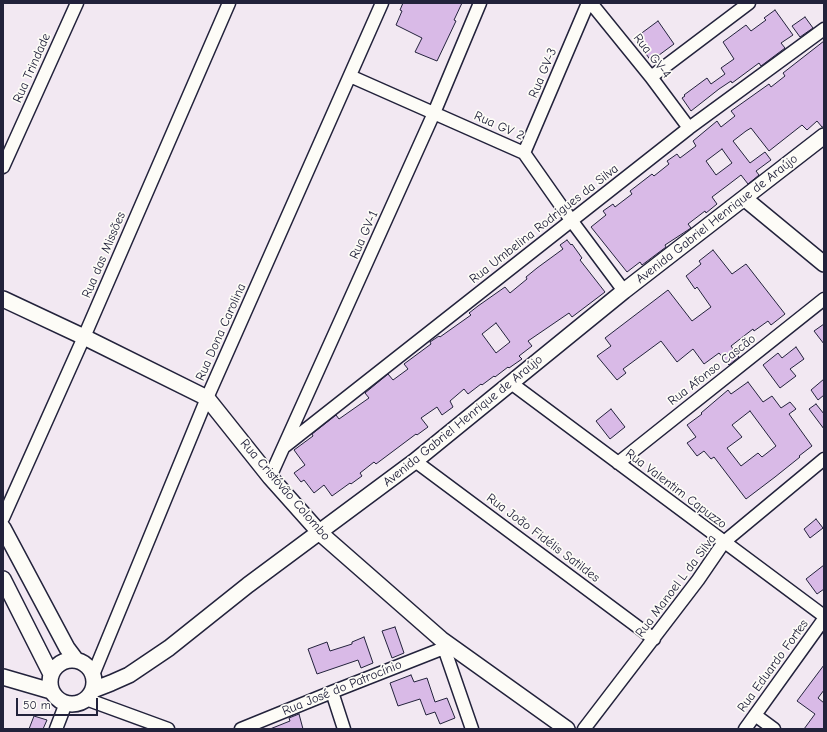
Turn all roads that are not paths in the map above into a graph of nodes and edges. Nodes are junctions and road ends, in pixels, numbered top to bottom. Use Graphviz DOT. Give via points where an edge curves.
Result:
graph roads {
  1 [pos="77,3"];
  2 [pos="229,3"];
  3 [pos="382,3"];
  4 [pos="480,3"];
  5 [pos="588,3"];
  6 [pos="591,3"];
  7 [pos="749,3"];
  8 [pos="824,29"];
  9 [pos="350,76"];
  10 [pos="651,77"];
  11 [pos="434,113"];
  12 [pos="689,128"];
  13 [pos="824,136"];
  14 [pos="524,153"];
  15 [pos="3,167"];
  16 [pos="744,198"];
  17 [pos="571,220"];
  18 [pos="824,264"];
  19 [pos="624,291"];
  20 [pos="3,299"];
  21 [pos="824,299"];
  22 [pos="84,337"];
  23 [pos="511,383"];
  24 [pos="207,398"];
  25 [pos="284,446"];
  26 [pos="824,459"];
  27 [pos="415,461"];
  28 [pos="618,463"];
  29 [pos="270,477"];
  30 [pos="3,518"];
  31 [pos="3,528"];
  32 [pos="320,533"];
  33 [pos="724,542"];
  34 [pos="3,579"];
  35 [pos="824,617"];
  36 [pos="654,639"];
  37 [pos="442,643"];
  38 [pos="76,660"];
  39 [pos="51,674"];
  40 [pos="3,677"];
  41 [pos="90,688"];
  42 [pos="51,690"];
  43 [pos="332,692"];
  44 [pos="66,704"];
  45 [pos="755,715"];
  46 [pos="56,729"];
  47 [pos="168,729"];
  48 [pos="241,729"];
  49 [pos="344,729"];
  50 [pos="472,729"];
  51 [pos="567,729"];
  52 [pos="584,729"];
  53 [pos="745,729"];
  54 [pos="774,729"];
  1 -- 15 [label="street, Rua Trindade"];
  2 -- 22 [label="street, Rua das Missões"];
  3 -- 9 [label="street, Rua Dona Carolina"];
  4 -- 11 [label="street, Rua GV-1"];
  5 -- 14 [label="street, Rua GV-3"];
  6 -- 10 [label="street, Rua GV-4"];
  7 -- 10 [label="street"];
  8 -- 12 [label="street, Rua Umbelina Rodrigues da Silva"];
  9 -- 11 [label="street, Rua GV 2"];
  9 -- 24 [label="street, Rua Dona Carolina"];
  10 -- 12 [label="street, Rua GV-4"];
  11 -- 14 [label="street, Rua GV 2"];
  11 -- 25 [label="street, Rua GV-1"];
  12 -- 17 [label="street, Rua Umbelina Rodrigues da Silva"];
  13 -- 16 [label="street, Avenida Gabriel Henrique de Araújo"];
  14 -- 17 [label="street, Rua GV 2"];
  16 -- 18 [label="street"];
  16 -- 19 [label="street, Avenida Gabriel Henrique de Araújo"];
  17 -- 19 [label="street, Rua GV 2"];
  17 -- 25 [label="street, Rua Umbelina Rodrigues da Silva"];
  19 -- 23 [label="street, Avenida Gabriel Henrique de Araújo"];
  20 -- 22 [label="street, Rua Cristóvão Colombo"];
  21 -- 28 [label="street, Rua Afonso Cascão"];
  22 -- 24 [label="street, Rua Cristóvão Colombo"];
  22 -- 30 [label="street, Rua das Missões"];
  23 -- 27 [label="street, Avenida Gabriel Henrique de Araújo"];
  23 -- 28 [label="street, Rua Valentim Capuzzo"];
  24 -- 29 [label="street, Rua Cristóvão Colombo"];
  24 -- 41 [label="street, Rua Dona Carolina"];
  25 -- 29 [label="street, Rua GV-1"];
  26 -- 33 [label="street, Rua Manoel L da Silva"];
  27 -- 32 [label="street, Avenida Gabriel Henrique de Araújo"];
  27 -- 36 [label="street, Rua João Fidélis Satildes"];
  28 -- 33 [label="street, Rua Valentim Capuzzo"];
  29 -- 32 [label="street, Rua Cristóvão Colombo"];
  31 -- 38 [label="street" via="67,648"];
  32 -- 37 [label="street, Rua Cristóvão Colombo"];
  32 -- 41 [label="street, Avenida Gabriel Henrique de Araújo" via="248,585 169,648 129,675"];
  33 -- 35 [label="street, Rua Valentim Capuzzo"];
  33 -- 36 [label="street, Rua Manoel L da Silva"];
  34 -- 39 [label="street"];
  35 -- 45 [label="street, Rua Eduardo Fortes"];
  36 -- 52 [label="street, Rua Manoel L da Silva"];
  37 -- 43 [label="street, Rua José do Patrocínio"];
  37 -- 50 [label="street"];
  37 -- 51 [label="street, Rua Cristóvão Colombo"];
  38 -- 39 [label="street" via="61,663"];
  38 -- 41 [label="street" via="87,665"];
  39 -- 42 [label="street"];
  40 -- 42 [label="street"];
  41 -- 44 [label="street" via="77,704"];
  41 -- 47 [label="street"];
  42 -- 44 [label="street" via="57,699"];
  43 -- 48 [label="street, Rua José do Patrocínio"];
  43 -- 49 [label="street"];
  44 -- 46 [label="street"];
  45 -- 53 [label="street, Rua Eduardo Fortes"];
  45 -- 54 [label="street"];
}
